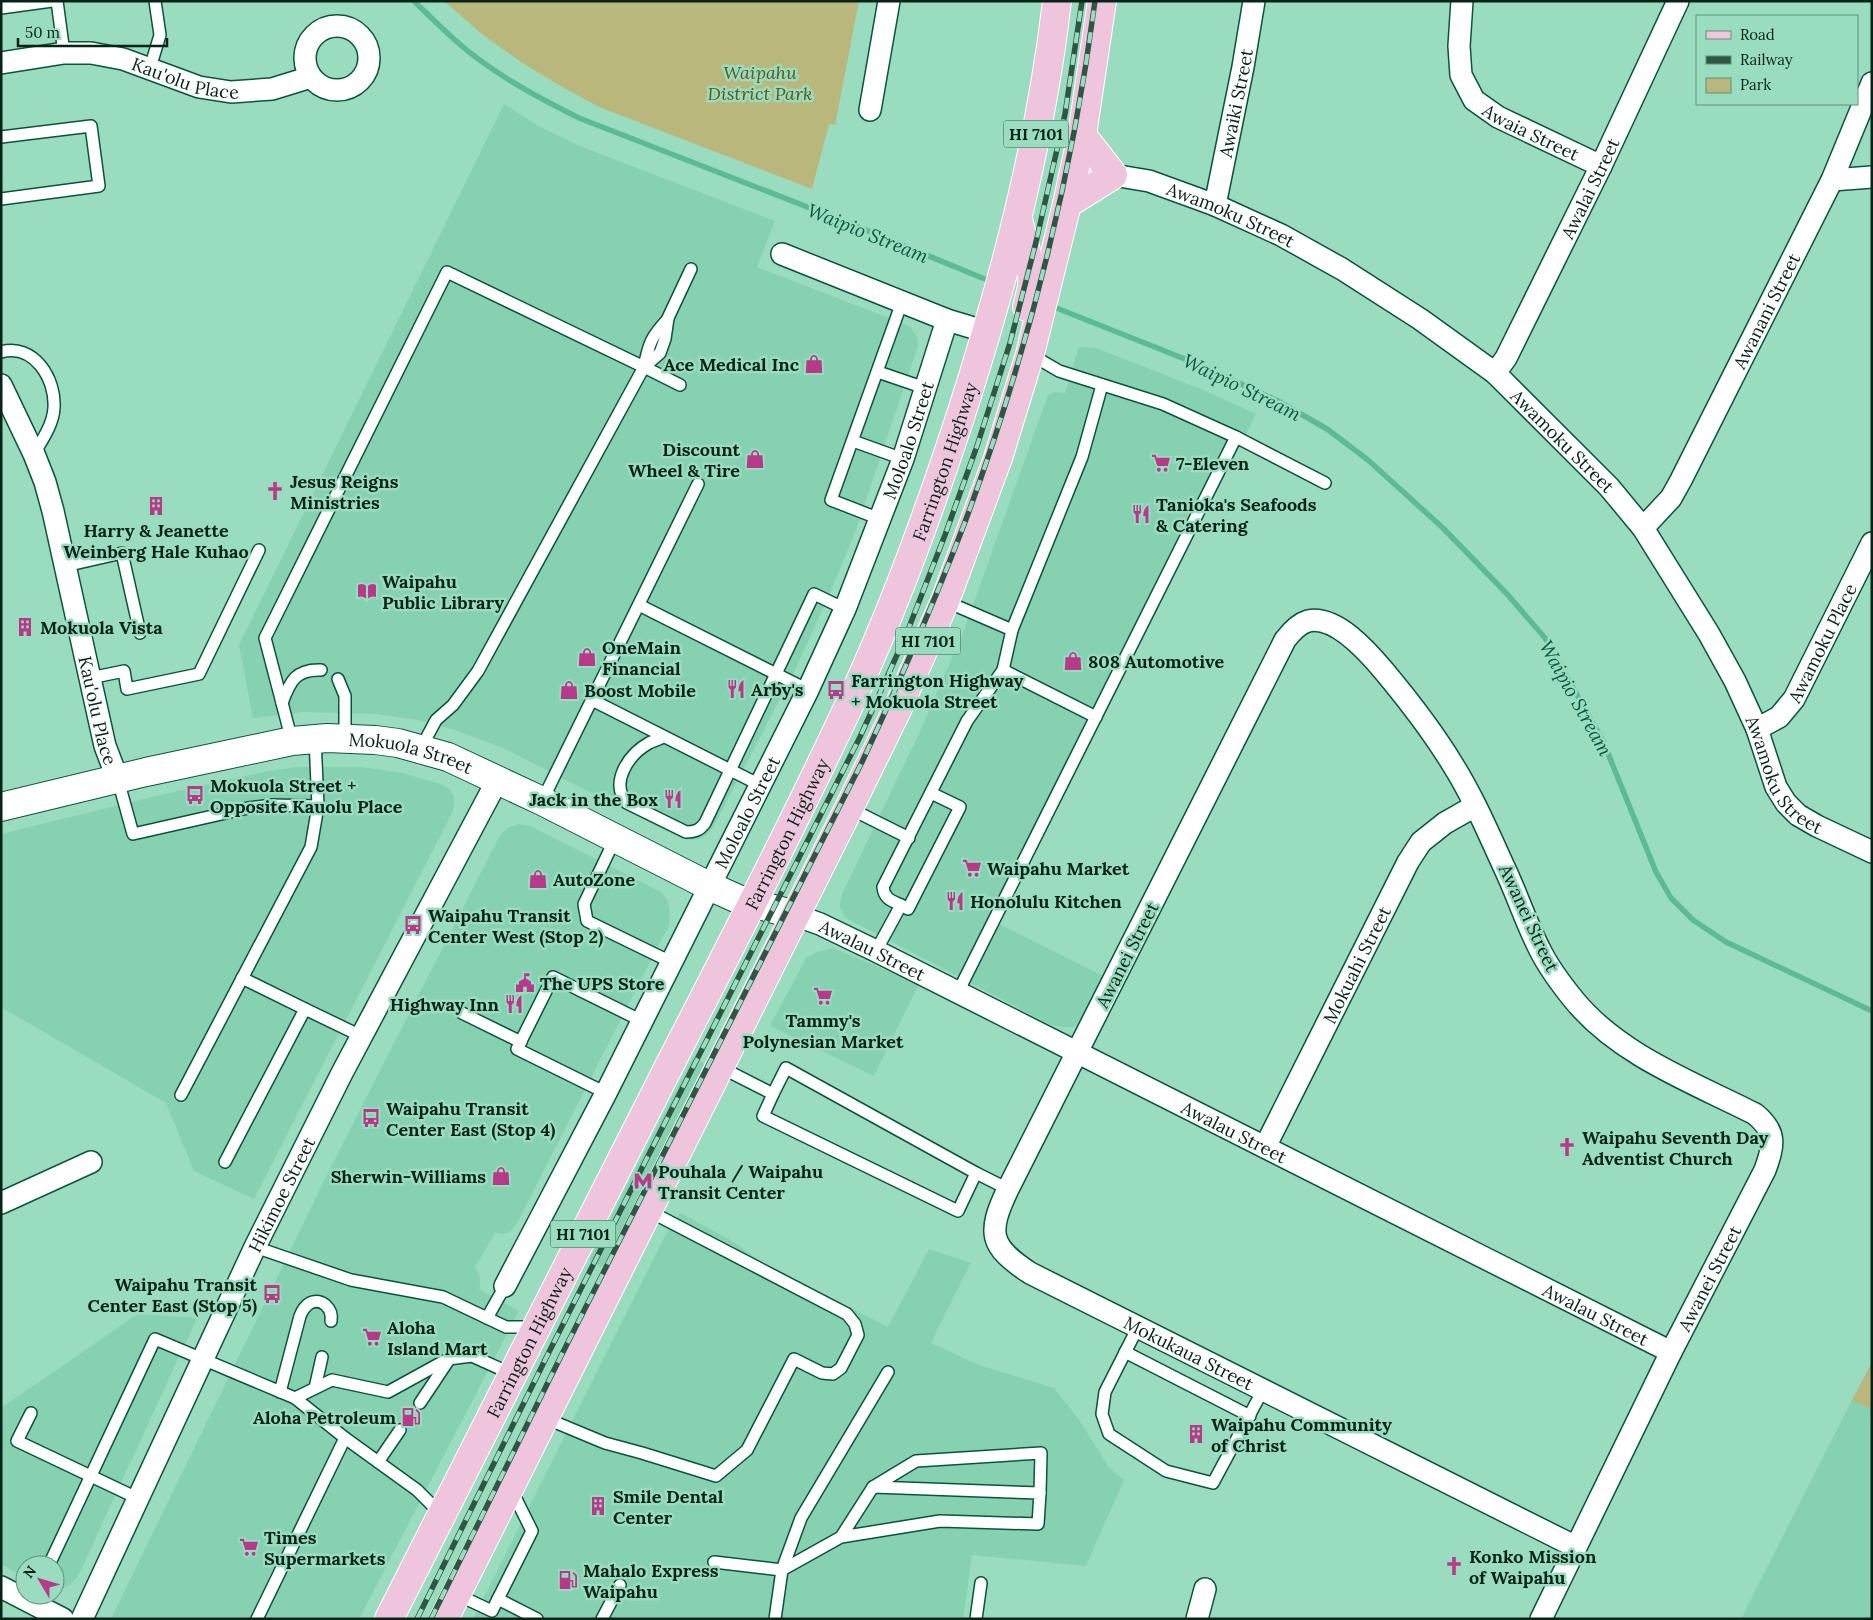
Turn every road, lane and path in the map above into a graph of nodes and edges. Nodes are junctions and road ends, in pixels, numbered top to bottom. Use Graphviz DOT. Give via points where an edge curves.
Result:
graph roads {
  1 [pos="52,1"];
  2 [pos="57,1"];
  3 [pos="155,1"];
  4 [pos="888,1"];
  5 [pos="1057,1"];
  6 [pos="1102,1"];
  7 [pos="1254,1"];
  8 [pos="1462,1"];
  9 [pos="1678,1"];
  10 [pos="1,8"];
  11 [pos="64,53"];
  12 [pos="1,63"];
  13 [pos="150,68"];
  14 [pos="310,77"];
  15 [pos="1872,83"];
  16 [pos="870,110"];
  17 [pos="1082,135"];
  18 [pos="1,137"];
  19 [pos="1601,166"];
  20 [pos="1113,175"];
  21 [pos="1872,177"];
  22 [pos="1832,180"];
  23 [pos="1,199"];
  24 [pos="1067,204"];
  25 [pos="1215,205"];
  26 [pos="1018,219"];
  27 [pos="782,254"];
  28 [pos="691,269"];
  29 [pos="1040,278"];
  30 [pos="902,302"];
  31 [pos="947,320"];
  32 [pos="987,332"];
  33 [pos="1,352"];
  34 [pos="1030,354"];
  35 [pos="644,368"];
  36 [pos="878,372"];
  37 [pos="1495,373"];
  38 [pos="1,385"];
  39 [pos="680,385"];
  40 [pos="1102,385"];
  41 [pos="925,388"];
  42 [pos="1236,437"];
  43 [pos="852,441"];
  44 [pos="34,454"];
  45 [pos="903,459"];
  46 [pos="1325,482"];
  47 [pos="698,484"];
  48 [pos="880,519"];
  49 [pos="1643,528"];
  50 [pos="1872,543"];
  51 [pos="259,550"];
  52 [pos="65,566"];
  53 [pos="945,601"];
  54 [pos="639,605"];
  55 [pos="845,609"];
  56 [pos="1012,630"];
  57 [pos="140,633"];
  58 [pos="321,670"];
  59 [pos="1003,670"];
  60 [pos="776,674"];
  61 [pos="90,678"];
  62 [pos="338,679"];
  63 [pos="808,690"];
  64 [pos="592,700"];
  65 [pos="282,703"];
  66 [pos="1096,716"];
  67 [pos="1757,729"];
  68 [pos="664,737"];
  69 [pos="344,738"];
  70 [pos="303,740"];
  71 [pos="421,748"];
  72 [pos="731,771"];
  73 [pos="498,779"];
  74 [pos="118,780"];
  75 [pos="760,785"];
  76 [pos="931,793"];
  77 [pos="542,801"];
  78 [pos="1,806"];
  79 [pos="318,806"];
  80 [pos="1475,806"];
  81 [pos="849,808"];
  82 [pos="909,838"];
  83 [pos="615,839"];
  84 [pos="1872,852"];
  85 [pos="709,886"];
  86 [pos="752,903"];
  87 [pos="901,905"];
  88 [pos="794,915"];
  89 [pos="876,951"];
  90 [pos="671,962"];
  91 [pos="242,978"];
  92 [pos="958,992"];
  93 [pos="305,1009"];
  94 [pos="462,1013"];
  95 [pos="642,1021"];
  96 [pos="361,1036"];
  97 [pos="521,1042"];
  98 [pos="1077,1053"];
  99 [pos="720,1067"];
  100 [pos="606,1093"];
  101 [pos="773,1094"];
  102 [pos="181,1095"];
  103 [pos="1265,1148"];
  104 [pos="91,1162"];
  105 [pos="225,1162"];
  106 [pos="976,1173"];
  107 [pos="1008,1189"];
  108 [pos="1,1203"];
  109 [pos="649,1211"];
  110 [pos="255,1247"];
  111 [pos="505,1286"];
  112 [pos="487,1318"];
  113 [pos="331,1321"];
  114 [pos="535,1327"];
  115 [pos="1138,1327"];
  116 [pos="1125,1352"];
  117 [pos="1671,1352"];
  118 [pos="322,1357"];
  119 [pos="202,1359"];
  120 [pos="448,1359"];
  121 [pos="888,1372"];
  122 [pos="512,1374"];
  123 [pos="315,1388"];
  124 [pos="1263,1390"];
  125 [pos="280,1392"];
  126 [pos="295,1398"];
  127 [pos="420,1403"];
  128 [pos="31,1413"];
  129 [pos="1250,1416"];
  130 [pos="545,1418"];
  131 [pos="400,1430"];
  132 [pos="345,1438"];
  133 [pos="378,1462"];
  134 [pos="90,1476"];
  135 [pos="873,1487"];
  136 [pos="510,1488"];
  137 [pos="1040,1493"];
  138 [pos="137,1498"];
  139 [pos="442,1514"];
  140 [pos="842,1538"];
  141 [pos="1576,1548"];
  142 [pos="54,1555"];
  143 [pos="714,1562"];
  144 [pos="782,1570"];
  145 [pos="981,1583"];
  146 [pos="620,1585"];
  147 [pos="1,1587"];
  148 [pos="1205,1589"];
  149 [pos="15,1592"];
  150 [pos="456,1594"];
  151 [pos="498,1599"];
  152 [pos="42,1605"];
  153 [pos="63,1619"];
  154 [pos="82,1619"];
  155 [pos="257,1619"];
  156 [pos="390,1619"];
  157 [pos="444,1619"];
  158 [pos="537,1619"];
  159 [pos="602,1619"];
  160 [pos="774,1619"];
  161 [pos="976,1619"];
  162 [pos="1197,1619"];
  163 [pos="1541,1619"];
  1 -- 10 [label="lane"];
  2 -- 11 [label="lane"];
  3 -- 13 [label="lane" via="160,35"];
  4 -- 16 [label="street"];
  5 -- 26 [label="main road, Farrington Highway / HI 7101" via="1052,48"];
  6 -- 17 [label="main road, HI 7101"];
  7 -- 25 [label="street, Awaiki Street"];
  8 -- 19 [label="street, Awaia Street" via="1461,75 1474,100 1498,118"];
  9 -- 19 [label="street, Awalai Street"];
  11 -- 12 [label="street, Kau'olu Place"];
  11 -- 13 [label="street, Kau'olu Place" via="98,54"];
  13 -- 14 [label="street, Kau'olu Place" via="200,87 231,92 272,89"];
  15 -- 22 [label="street, Awanani Street"];
  17 -- 20 [label="main road"];
  17 -- 24 [label="main road, HI 7101"];
  18 -- 23 [label="lane" via="91,126 99,186"];
  19 -- 37 [label="street, Awalai Street" via="1506,358"];
  20 -- 24 [label="main road"];
  20 -- 25 [label="street, Awamoku Street" via="1150,181"];
  21 -- 22 [label="street"];
  22 -- 49 [label="street, Awanani Street" via="1681,480 1671,498"];
  24 -- 29 [label="main road, HI 7101"];
  25 -- 37 [label="street, Awamoku Street" via="1281,235 1342,269"];
  26 -- 29 [label="main road"];
  26 -- 32 [label="main road, Farrington Highway / HI 7101"];
  27 -- 30 [label="street"];
  28 -- 35 [label="lane" via="668,318 654,334"];
  29 -- 34 [label="main road, HI 7101" via="1031,320"];
  30 -- 31 [label="street"];
  30 -- 36 [label="lane"];
  31 -- 32 [label="street"];
  31 -- 41 [label="street, Moloalo Street"];
  32 -- 86 [label="main road, Farrington Highway / HI 7101" via="920,537 891,609 858,685"];
  33 -- 44 [label="lane" via="24,352 40,364 52,388 54,409 49,428"];
  34 -- 40 [label="lane" via="1059,372"];
  34 -- 53 [label="main road, HI 7101" via="998,458"];
  35 -- 39 [label="lane"];
  35 -- 65 [label="lane" via="447,272 265,638"];
  35 -- 71 [label="lane" via="478,671 453,705 436,720"];
  36 -- 41 [label="lane"];
  36 -- 43 [label="lane"];
  37 -- 49 [label="street, Awamoku Street" via="1609,487"];
  38 -- 44 [label="street, Kau'olu Place"];
  40 -- 42 [label="lane" via="1163,404"];
  40 -- 56 [label="lane" via="1082,457"];
  41 -- 45 [label="street, Moloalo Street"];
  42 -- 46 [label="lane"];
  42 -- 66 [label="lane"];
  43 -- 45 [label="lane"];
  43 -- 48 [label="lane" via="831,500"];
  44 -- 52 [label="street, Kau'olu Place" via="47,489"];
  45 -- 48 [label="street, Moloalo Street"];
  47 -- 54 [label="lane"];
  48 -- 55 [label="street, Moloalo Street"];
  49 -- 67 [label="street, Awamoku Street" via="1709,634"];
  50 -- 67 [label="street, Awamoku Place" via="1794,699 1779,718"];
  51 -- 61 [label="lane" via="199,674 128,690 124,671"];
  52 -- 57 [label="lane" via="122,553"];
  52 -- 61 [label="street, Kau'olu Place"];
  53 -- 56 [label="lane"];
  53 -- 81 [label="main road, HI 7101"];
  54 -- 60 [label="lane"];
  54 -- 64 [label="lane"];
  55 -- 60 [label="lane" via="814,594"];
  55 -- 63 [label="street, Moloalo Street"];
  56 -- 59 [label="lane"];
  58 -- 65 [label="lane" via="309,670 292,680"];
  59 -- 66 [label="lane"];
  59 -- 76 [label="lane" via="967,721"];
  60 -- 63 [label="lane"];
  60 -- 72 [label="lane"];
  61 -- 74 [label="street, Kau'olu Place" via="105,746"];
  62 -- 69 [label="lane" via="345,696"];
  63 -- 75 [label="street, Moloalo Street"];
  64 -- 68 [label="lane"];
  64 -- 77 [label="lane"];
  65 -- 70 [label="lane"];
  66 -- 92 [label="lane"];
  67 -- 84 [label="street, Awamoku Street" via="1776,787 1786,803 1817,826"];
  68 -- 72 [label="lane"];
  68 -- 72 [label="lane" via="648,744 626,765 619,788 627,803 686,832 695,832 705,823"];
  69 -- 70 [label="street, Mokuola Street"];
  69 -- 71 [label="street, Mokuola Street"];
  70 -- 74 [label="street, Mokuola Street"];
  70 -- 79 [label="lane"];
  71 -- 73 [label="street, Mokuola Street"];
  72 -- 75 [label="lane"];
  73 -- 77 [label="street, Mokuola Street"];
  73 -- 96 [label="street, Hikimoe Street"];
  74 -- 78 [label="street, Mokuola Street"];
  74 -- 79 [label="lane" via="134,834 248,808"];
  75 -- 85 [label="street, Moloalo Street"];
  76 -- 82 [label="lane"];
  76 -- 87 [label="lane" via="960,807 908,909"];
  77 -- 83 [label="street, Mokuola Street"];
  79 -- 91 [label="lane" via="311,847"];
  80 -- 98 [label="street, Awanei Street" via="1426,724 1371,656 1335,626 1309,621 1296,628 1285,640"];
  80 -- 103 [label="street, Mokuahi Street" via="1421,842 1408,862"];
  80 -- 117 [label="street, Awanei Street" via="1540,951 1575,1001 1619,1042 1641,1056 1755,1114 1765,1122 1772,1137 1765,1170"];
  81 -- 82 [label="lane"];
  81 -- 88 [label="main road, HI 7101"];
  82 -- 87 [label="lane" via="883,887 887,898"];
  83 -- 85 [label="street, Mokuola Street"];
  83 -- 90 [label="lane" via="584,904 587,921"];
  85 -- 86 [label="street, Mokuola Street"];
  85 -- 90 [label="street, Moloalo Street"];
  86 -- 88 [label="street, Mokuola Street"];
  86 -- 114 [label="main road, Farrington Highway / HI 7101"];
  87 -- 89 [label="lane"];
  88 -- 89 [label="street, Awalau Street"];
  88 -- 99 [label="main road, HI 7101"];
  89 -- 92 [label="street, Awalau Street"];
  90 -- 95 [label="street, Moloalo Street"];
  91 -- 93 [label="lane"];
  91 -- 102 [label="lane"];
  92 -- 98 [label="street, Awalau Street"];
  93 -- 96 [label="lane"];
  93 -- 105 [label="lane"];
  94 -- 97 [label="lane"];
  95 -- 97 [label="lane" via="553,977"];
  95 -- 100 [label="street, Moloalo Street"];
  96 -- 110 [label="street, Hikimoe Street"];
  97 -- 100 [label="lane" via="517,1050"];
  98 -- 103 [label="street, Awalau Street"];
  98 -- 107 [label="street, Mokukaua Street"];
  99 -- 101 [label="lane"];
  99 -- 109 [label="main road, HI 7101"];
  100 -- 111 [label="street, Moloalo Street"];
  101 -- 106 [label="lane" via="786,1068"];
  101 -- 106 [label="lane" via="763,1116 958,1211"];
  103 -- 117 [label="street, Awalau Street"];
  104 -- 108 [label="street"];
  106 -- 107 [label="lane"];
  107 -- 115 [label="street, Mokukaua Street" via="994,1221 994,1236 1011,1261"];
  109 -- 130 [label="main road, HI 7101"];
  109 -- 130 [label="lane" via="847,1314 858,1335 841,1368 833,1374 822,1374 794,1359 748,1450 716,1476 604,1443"];
  110 -- 112 [label="lane" via="351,1280 443,1297"];
  110 -- 119 [label="street, Hikimoe Street"];
  111 -- 112 [label="lane"];
  112 -- 114 [label="lane" via="506,1327"];
  113 -- 125 [label="lane" via="330,1308 325,1304 316,1301 304,1308"];
  114 -- 122 [label="main road, Farrington Highway / HI 7101"];
  115 -- 116 [label="lane"];
  115 -- 124 [label="street, Mokukaua Street"];
  116 -- 129 [label="lane"];
  116 -- 129 [label="lane" via="1105,1392 1102,1414 1109,1434 1166,1471 1213,1483"];
  117 -- 141 [label="street, Awanei Street"];
  118 -- 123 [label="lane"];
  119 -- 125 [label="lane"];
  119 -- 134 [label="lane" via="155,1339"];
  119 -- 138 [label="street, Hikimoe Street"];
  120 -- 122 [label="lane" via="472,1356"];
  120 -- 123 [label="lane" via="388,1392 332,1380"];
  120 -- 127 [label="lane"];
  121 -- 144 [label="lane" via="801,1518"];
  122 -- 139 [label="main road, Farrington Highway / HI 7101"];
  123 -- 126 [label="lane"];
  124 -- 129 [label="lane"];
  124 -- 141 [label="street, Mokukaua Street"];
  125 -- 126 [label="lane"];
  126 -- 132 [label="lane"];
  128 -- 134 [label="lane" via="17,1441"];
  130 -- 136 [label="main road, HI 7101"];
  131 -- 133 [label="lane"];
  132 -- 133 [label="lane"];
  132 -- 155 [label="lane"];
  133 -- 139 [label="lane" via="417,1490"];
  134 -- 138 [label="lane"];
  134 -- 142 [label="lane"];
  135 -- 137 [label="lane"];
  135 -- 137 [label="lane" via="916,1460 1041,1453"];
  135 -- 140 [label="lane"];
  136 -- 150 [label="main road, HI 7101"];
  136 -- 151 [label="lane" via="532,1531"];
  137 -- 140 [label="lane" via="1038,1524 940,1520"];
  138 -- 154 [label="street, Hikimoe Street"];
  139 -- 156 [label="main road, Farrington Highway / HI 7101"];
  140 -- 144 [label="lane"];
  141 -- 163 [label="street, Awanei Street"];
  143 -- 144 [label="lane"];
  144 -- 160 [label="lane"];
  145 -- 161 [label="lane"];
  146 -- 159 [label="lane"];
  147 -- 149 [label="street"];
  148 -- 162 [label="street"];
  150 -- 151 [label="lane" via="492,1611"];
  150 -- 157 [label="main road, HI 7101"];
  151 -- 158 [label="lane"];
  152 -- 153 [label="street"];
}
